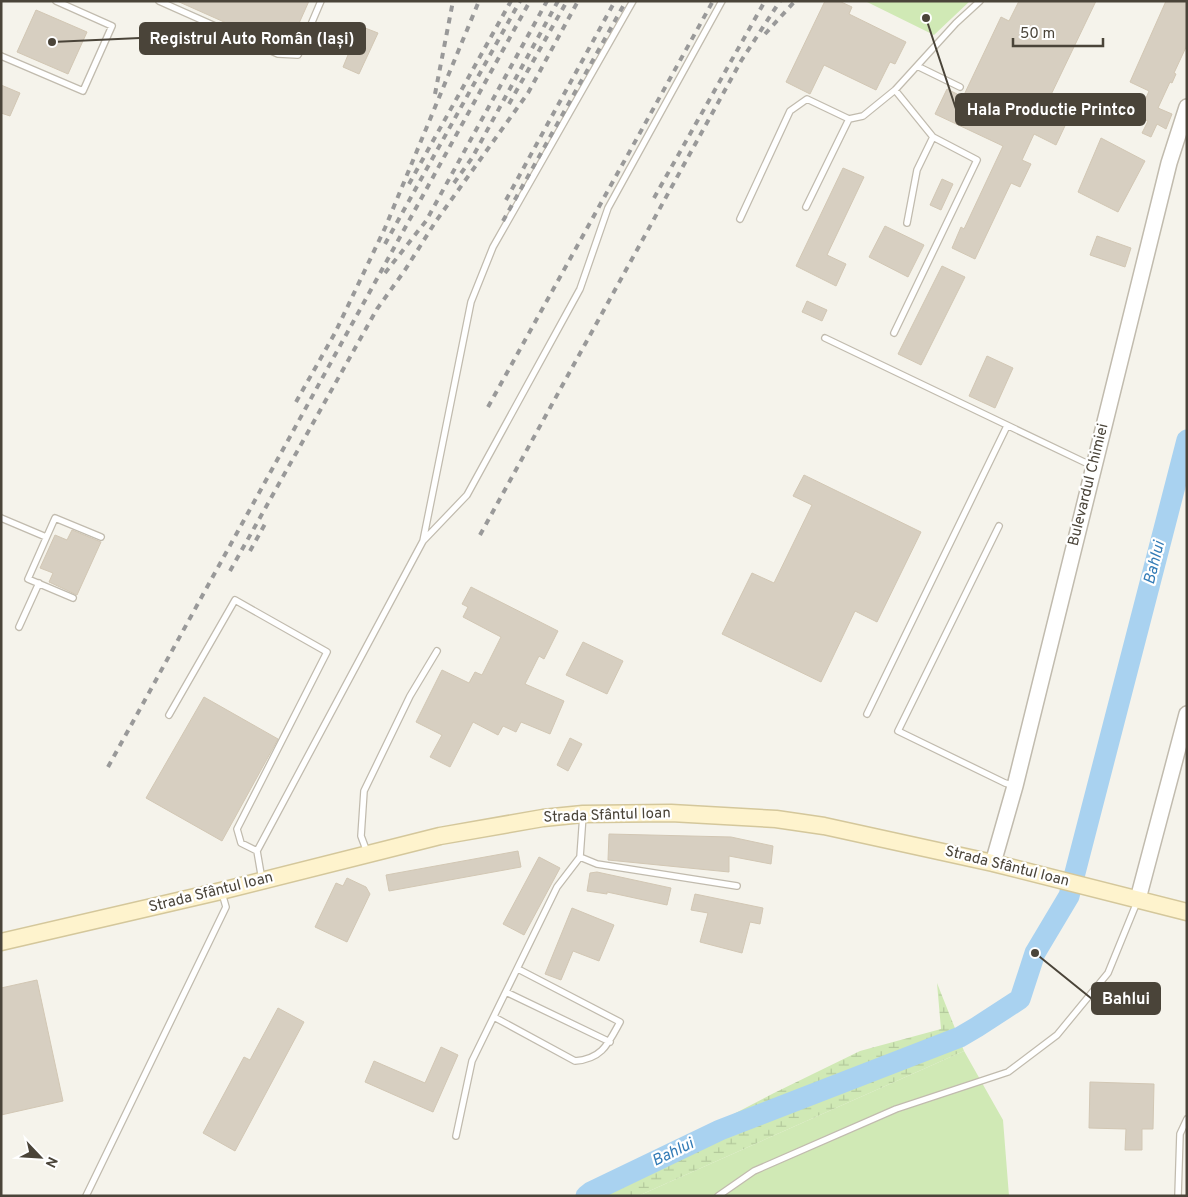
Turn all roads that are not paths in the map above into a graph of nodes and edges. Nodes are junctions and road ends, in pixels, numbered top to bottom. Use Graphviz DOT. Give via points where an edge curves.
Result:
graph roads {
  1 [pos="56,1"];
  2 [pos="159,1"];
  3 [pos="321,1"];
  4 [pos="633,1"];
  5 [pos="722,1"];
  6 [pos="980,1"];
  7 [pos="1,56"];
  8 [pos="917,66"];
  9 [pos="960,87"];
  10 [pos="896,90"];
  11 [pos="1187,107"];
  12 [pos="849,118"];
  13 [pos="933,137"];
  14 [pos="806,207"];
  15 [pos="740,219"];
  16 [pos="906,223"];
  17 [pos="894,333"];
  18 [pos="825,338"];
  19 [pos="1007,426"];
  20 [pos="1094,465"];
  21 [pos="1,518"];
  22 [pos="999,526"];
  23 [pos="46,537"];
  24 [pos="101,537"];
  25 [pos="424,541"];
  26 [pos="39,583"];
  27 [pos="73,598"];
  28 [pos="19,627"];
  29 [pos="437,651"];
  30 [pos="867,714"];
  31 [pos="1187,714"];
  32 [pos="169,715"];
  33 [pos="1015,786"];
  34 [pos="583,814"];
  35 [pos="257,851"];
  36 [pos="368,854"];
  37 [pos="580,857"];
  38 [pos="993,863"];
  39 [pos="262,881"];
  40 [pos="737,886"];
  41 [pos="221,891"];
  42 [pos="1138,899"];
  43 [pos="1187,912"];
  44 [pos="1,942"];
  45 [pos="518,969"];
  46 [pos="506,992"];
  47 [pos="494,1017"];
  48 [pos="610,1042"];
  49 [pos="1187,1119"];
  50 [pos="456,1136"];
  51 [pos="86,1196"];
  52 [pos="718,1196"];
  53 [pos="1178,1196"];
  1 -- 7 [label="lane" via="112,26 83,91"];
  2 -- 3 [label="lane" via="278,54 298,55"];
  4 -- 25 [label="lane" via="493,247 471,302"];
  5 -- 25 [label="lane" via="608,208 580,289 467,495"];
  6 -- 8 [label="lane"];
  8 -- 9 [label="lane"];
  8 -- 10 [label="lane"];
  10 -- 12 [label="lane" via="863,116"];
  10 -- 13 [label="lane"];
  11 -- 20 [label="street, Bulevardul Chimiei" via="1169,163"];
  12 -- 14 [label="lane"];
  12 -- 15 [label="lane" via="807,98 790,111"];
  13 -- 16 [label="lane" via="916,170"];
  13 -- 17 [label="lane" via="977,160"];
  18 -- 19 [label="lane"];
  19 -- 20 [label="lane"];
  19 -- 30 [label="lane"];
  20 -- 33 [label="street, Bulevardul Chimiei"];
  21 -- 23 [label="lane"];
  22 -- 33 [label="lane" via="898,731"];
  23 -- 24 [label="lane" via="55,518"];
  23 -- 26 [label="lane" via="28,579"];
  25 -- 35 [label="lane"];
  26 -- 27 [label="lane"];
  26 -- 28 [label="lane"];
  29 -- 36 [label="lane" via="410,696 364,791 361,836"];
  31 -- 42 [label="street"];
  32 -- 35 [label="lane" via="235,600 328,652 237,829 240,843"];
  33 -- 38 [label="street, Bulevardul Chimiei"];
  34 -- 36 [label="main road, Strada Sfântul Ioan" via="440,836"];
  34 -- 37 [label="lane"];
  34 -- 38 [label="main road, Strada Sfântul Ioan" via="671,813 776,819 893,839"];
  35 -- 39 [label="lane"];
  36 -- 39 [label="main road, Strada Sfântul Ioan"];
  37 -- 40 [label="lane" via="597,864"];
  37 -- 45 [label="lane" via="558,887"];
  38 -- 42 [label="main road, Strada Sfântul Ioan"];
  39 -- 41 [label="main road, Strada Sfântul Ioan"];
  41 -- 44 [label="main road, Strada Sfântul Ioan"];
  41 -- 51 [label="lane" via="226,907"];
  42 -- 43 [label="main road, Strada Sfântul Ioan"];
  42 -- 52 [label="lane" via="1108,973 1057,1035 1008,1072 896,1109 754,1171"];
  45 -- 46 [label="lane"];
  45 -- 48 [label="lane" via="620,1022"];
  46 -- 47 [label="lane"];
  46 -- 48 [label="lane"];
  47 -- 48 [label="lane" via="575,1061 590,1060"];
  47 -- 50 [label="lane" via="472,1061"];
  49 -- 53 [label="lane" via="1180,1141"];
}
